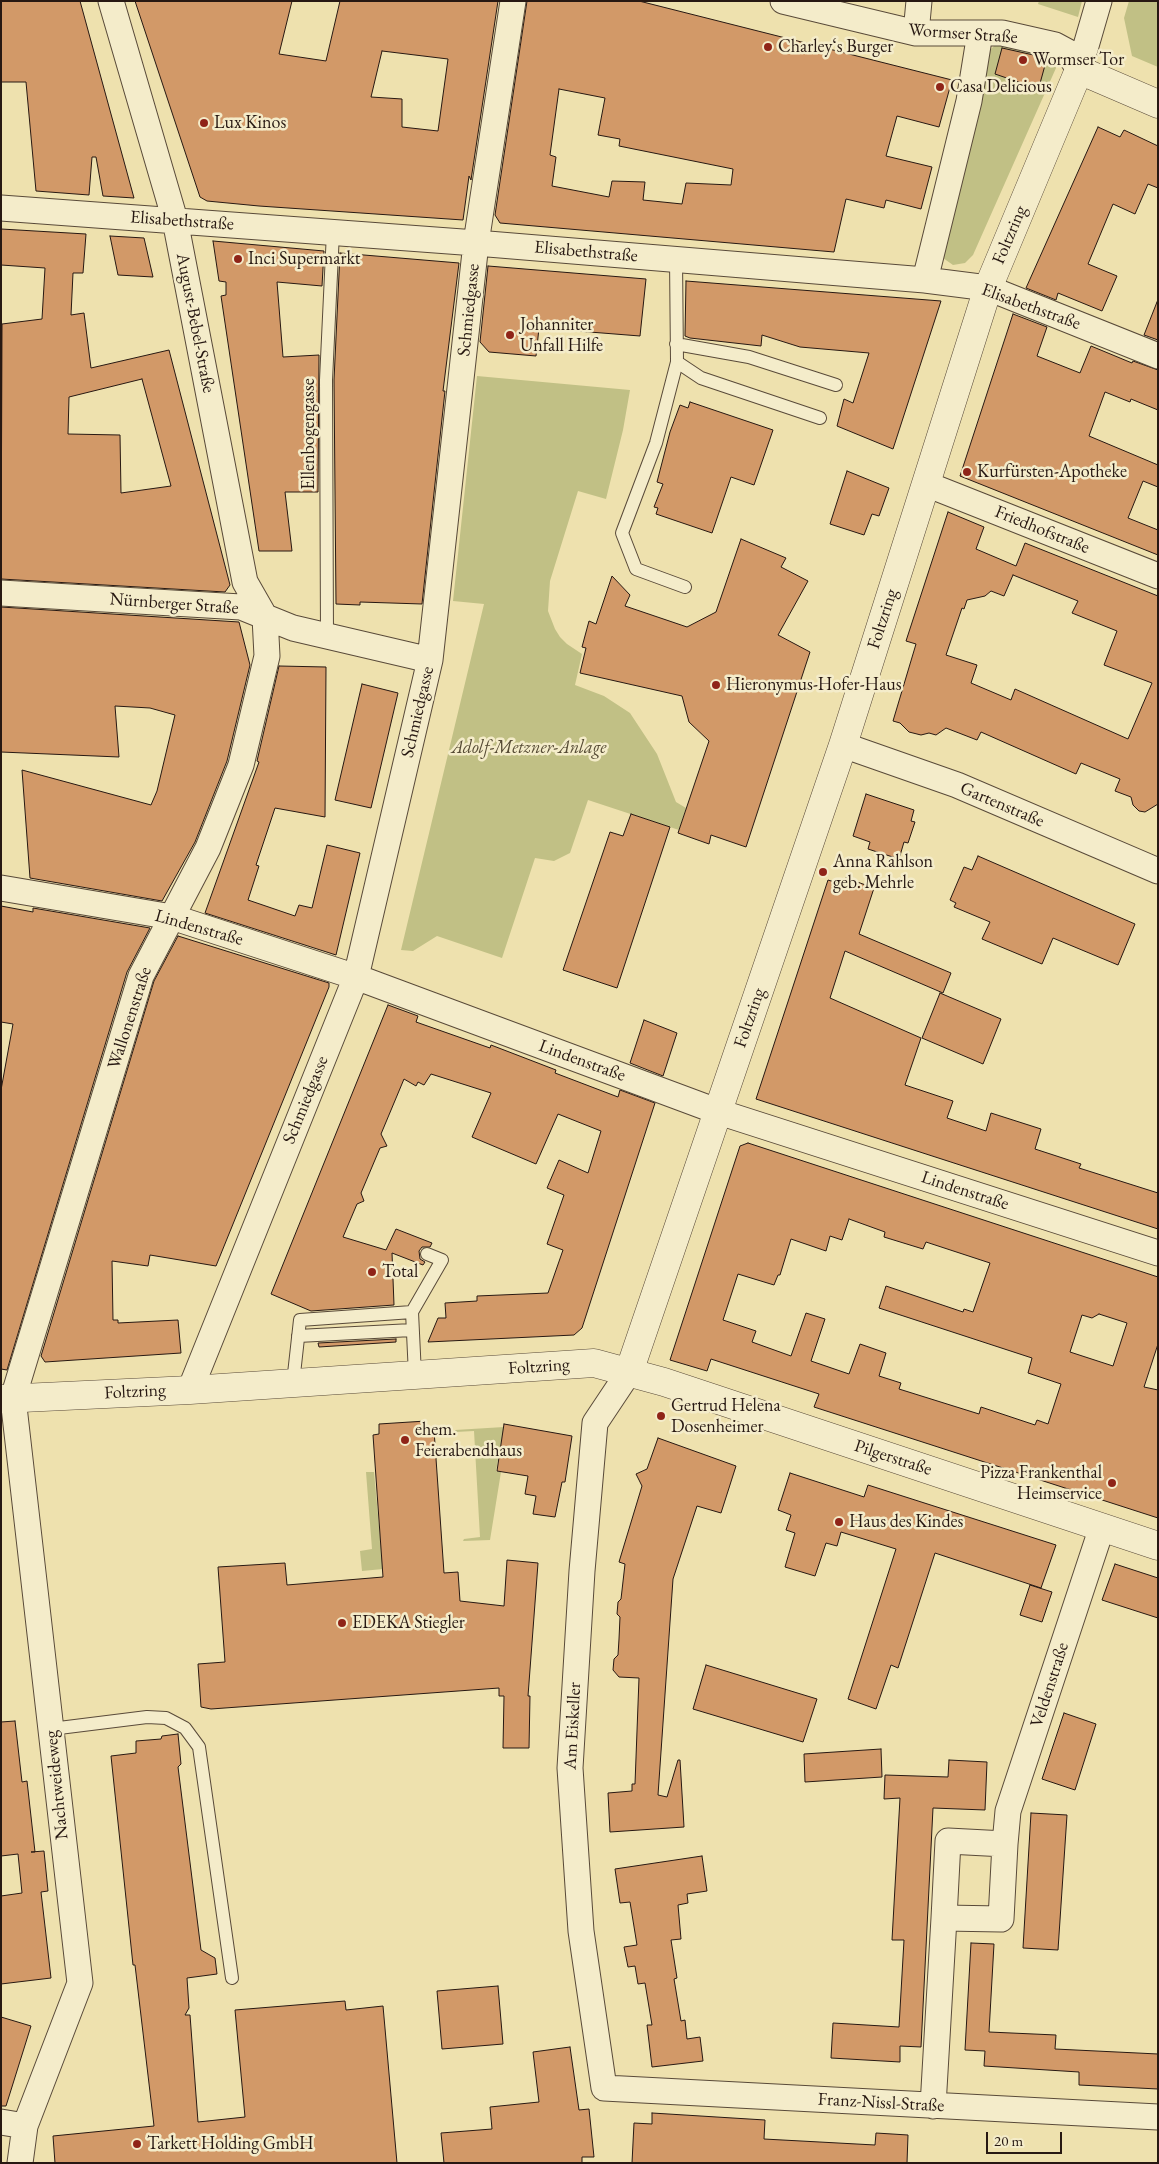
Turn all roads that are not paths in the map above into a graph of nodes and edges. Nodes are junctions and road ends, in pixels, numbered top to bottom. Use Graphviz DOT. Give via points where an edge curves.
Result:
graph roads {
  1 [pos="111,1"];
  2 [pos="512,1"];
  3 [pos="783,1"];
  4 [pos="919,1"];
  5 [pos="1099,1"];
  6 [pos="916,32"];
  7 [pos="980,33"];
  8 [pos="1079,70"];
  9 [pos="1158,104"];
  10 [pos="1,208"];
  11 [pos="175,220"];
  12 [pos="333,232"];
  13 [pos="476,243"];
  14 [pos="676,260"];
  15 [pos="925,280"];
  16 [pos="988,288"];
  17 [pos="676,344"];
  18 [pos="1158,356"];
  19 [pos="677,362"];
  20 [pos="836,385"];
  21 [pos="820,418"];
  22 [pos="926,484"];
  23 [pos="1158,576"];
  24 [pos="685,587"];
  25 [pos="1,593"];
  26 [pos="265,617"];
  27 [pos="327,636"];
  28 [pos="430,660"];
  29 [pos="843,745"];
  30 [pos="1158,871"];
  31 [pos="1,888"];
  32 [pos="172,917"];
  33 [pos="356,977"];
  34 [pos="719,1112"];
  35 [pos="1158,1253"];
  36 [pos="427,1254"];
  37 [pos="412,1312"];
  38 [pos="412,1330"];
  39 [pos="298,1336"];
  40 [pos="629,1372"];
  41 [pos="415,1375"];
  42 [pos="293,1383"];
  43 [pos="190,1390"];
  44 [pos="7,1398"];
  45 [pos="1102,1527"];
  46 [pos="1158,1546"];
  47 [pos="51,1729"];
  48 [pos="1006,1844"];
  49 [pos="944,1918"];
  50 [pos="232,1978"];
  51 [pos="604,2088"];
  52 [pos="933,2106"];
  53 [pos="1158,2118"];
  54 [pos="1,2122"];
  55 [pos="25,2126"];
  56 [pos="20,2163"];
  1 -- 11 [label="street, August-Bebel-Straße"];
  2 -- 13 [label="street, Schmiedgasse"];
  3 -- 6 [label="street, Wormser Straße"];
  4 -- 6 [label="street"];
  5 -- 8 [label="street"];
  6 -- 7 [label="street, Wormser Straße"];
  7 -- 8 [label="street, Wormser Straße" via="1002,33 1055,46 1068,52"];
  7 -- 15 [label="street" via="969,101"];
  8 -- 9 [label="street"];
  8 -- 16 [label="street, Foltzring"];
  10 -- 11 [label="street, Elisabethstraße"];
  11 -- 12 [label="street, Elisabethstraße"];
  11 -- 26 [label="street, August-Bebel-Straße" via="245,582"];
  12 -- 13 [label="street, Elisabethstraße"];
  12 -- 27 [label="lane, Ellenbogengasse" via="326,380"];
  13 -- 14 [label="street, Elisabethstraße"];
  13 -- 28 [label="street, Schmiedgasse"];
  14 -- 15 [label="street, Elisabethstraße"];
  14 -- 17 [label="lane"];
  15 -- 16 [label="street, Elisabethstraße"];
  16 -- 18 [label="street, Elisabethstraße"];
  16 -- 22 [label="street, Foltzring"];
  17 -- 19 [label="lane"];
  17 -- 20 [label="lane" via="749,357"];
  19 -- 21 [label="lane" via="701,378"];
  19 -- 24 [label="lane" via="656,443 622,533 636,569"];
  22 -- 23 [label="street, Friedhofstraße"];
  22 -- 29 [label="street, Foltzring"];
  25 -- 26 [label="street, Nürnberger Straße" via="241,606"];
  26 -- 27 [label="street, Nürnberger Straße"];
  26 -- 32 [label="street, Wallonenstraße" via="267,656 240,765 208,848"];
  27 -- 28 [label="street, Nürnberger Straße"];
  28 -- 33 [label="street, Schmiedgasse"];
  29 -- 30 [label="street, Gartenstraße" via="957,786"];
  29 -- 34 [label="street, Foltzring"];
  31 -- 32 [label="street, Lindenstraße"];
  32 -- 33 [label="street, Lindenstraße"];
  32 -- 44 [label="street, Wallonenstraße" via="141,976"];
  33 -- 34 [label="street, Lindenstraße"];
  33 -- 43 [label="street, Schmiedgasse"];
  34 -- 35 [label="street, Lindenstraße"];
  34 -- 40 [label="street, Foltzring"];
  36 -- 37 [label="lane" via="442,1260"];
  37 -- 38 [label="lane"];
  37 -- 39 [label="lane" via="300,1320"];
  38 -- 39 [label="lane"];
  38 -- 41 [label="lane"];
  39 -- 42 [label="lane"];
  40 -- 41 [label="street, Foltzring" via="594,1363"];
  40 -- 45 [label="street, Pilgerstraße"];
  40 -- 51 [label="street, Am Eiskeller" via="595,1423 570,1768 581,1931"];
  41 -- 42 [label="street, Foltzring"];
  42 -- 43 [label="street, Foltzring"];
  43 -- 44 [label="street, Foltzring"];
  44 -- 47 [label="street, Nachtweideweg"];
  45 -- 46 [label="street, Pilgerstraße"];
  45 -- 48 [label="street, Veldenstraße" via="1008,1811"];
  47 -- 50 [label="lane" via="147,1717 166,1718 185,1728 199,1747"];
  47 -- 55 [label="street, Nachtweideweg" via="80,1983"];
  48 -- 49 [label="street, Veldenstraße" via="1001,1919"];
  48 -- 49 [label="street" via="948,1841"];
  49 -- 52 [label="street"];
  51 -- 52 [label="street, Franz-Nissl-Straße"];
  52 -- 53 [label="street, Franz-Nissl-Straße"];
  54 -- 55 [label="street"];
  55 -- 56 [label="street, Nachtweideweg"];
}
